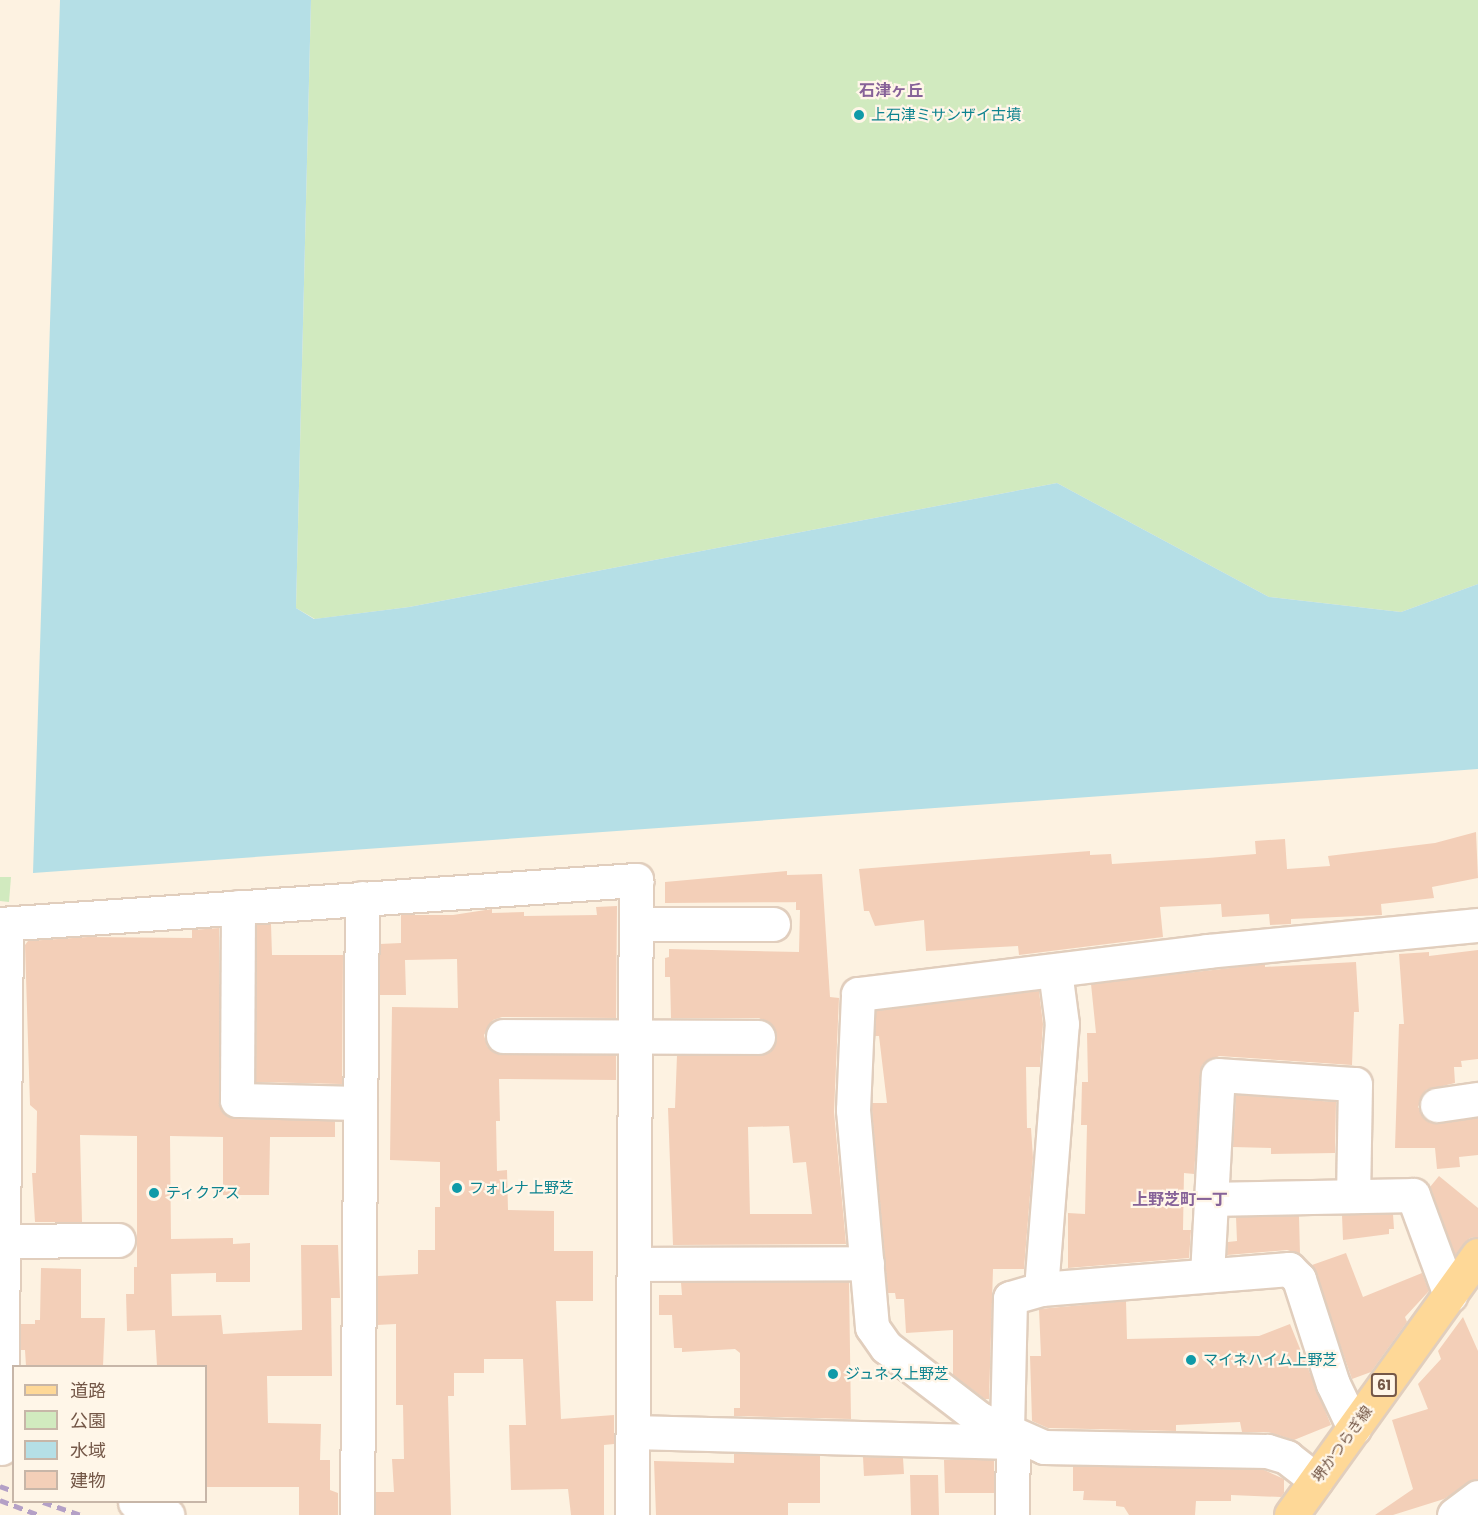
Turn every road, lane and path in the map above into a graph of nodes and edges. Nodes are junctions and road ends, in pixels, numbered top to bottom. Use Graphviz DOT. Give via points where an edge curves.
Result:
graph roads {
  1 [pos="362,898"];
  2 [pos="238,907"];
  3 [pos="3,924"];
  4 [pos="636,924"];
  5 [pos="773,924"];
  6 [pos="1478,925"];
  7 [pos="1055,970"];
  8 [pos="503,1036"];
  9 [pos="635,1036"];
  10 [pos="758,1037"];
  11 [pos="1478,1099"];
  12 [pos="360,1103"];
  13 [pos="1437,1105"];
  14 [pos="1353,1195"];
  15 [pos="1212,1199"];
  16 [pos="118,1240"];
  17 [pos="1,1241"];
  18 [pos="1478,1256"];
  19 [pos="867,1263"];
  20 [pos="634,1264"];
  21 [pos="1207,1275"];
  22 [pos="1041,1289"];
  23 [pos="1450,1295"];
  24 [pos="1354,1428"];
  25 [pos="633,1432"];
  26 [pos="1011,1435"];
  27 [pos="5,1450"];
  28 [pos="1316,1480"];
  29 [pos="1478,1497"];
  30 [pos="138,1503"];
  31 [pos="168,1515"];
  32 [pos="357,1515"];
  33 [pos="632,1515"];
  34 [pos="1012,1515"];
  35 [pos="1291,1515"];
  36 [pos="1454,1515"];
  1 -- 2 [label="street"];
  1 -- 4 [label="street" via="636,880"];
  1 -- 12 [label="street"];
  2 -- 3 [label="street"];
  2 -- 12 [label="street" via="237,1100"];
  3 -- 17 [label="street"];
  4 -- 5 [label="street"];
  4 -- 9 [label="street"];
  6 -- 7 [label="street"];
  7 -- 19 [label="street" via="858,994 853,1110"];
  7 -- 22 [label="street" via="1062,1024"];
  8 -- 9 [label="street"];
  9 -- 10 [label="street"];
  9 -- 20 [label="street"];
  11 -- 13 [label="street"];
  12 -- 32 [label="street"];
  14 -- 15 [label="street"];
  14 -- 15 [label="street" via="1354,1084 1218,1075"];
  14 -- 23 [label="street" via="1413,1195"];
  15 -- 21 [label="street"];
  16 -- 17 [label="street"];
  17 -- 27 [label="street"];
  18 -- 23 [label="main road, 堺かつらぎ線 / 61"];
  19 -- 20 [label="street"];
  19 -- 26 [label="street" via="872,1327 885,1347 943,1395"];
  20 -- 25 [label="street"];
  21 -- 22 [label="street"];
  21 -- 24 [label="street" via="1289,1269 1299,1279 1333,1384"];
  22 -- 26 [label="street" via="1010,1298"];
  23 -- 24 [label="main road, 堺かつらぎ線 / 61"];
  24 -- 28 [label="main road, 堺かつらぎ線 / 61"];
  25 -- 26 [label="street"];
  25 -- 33 [label="street"];
  26 -- 28 [label="street" via="1044,1447 1070,1450 1267,1451 1287,1457"];
  26 -- 34 [label="street"];
  28 -- 35 [label="main road, 堺かつらぎ線 / 61"];
  29 -- 36 [label="street"];
  30 -- 31 [label="street"];
}
